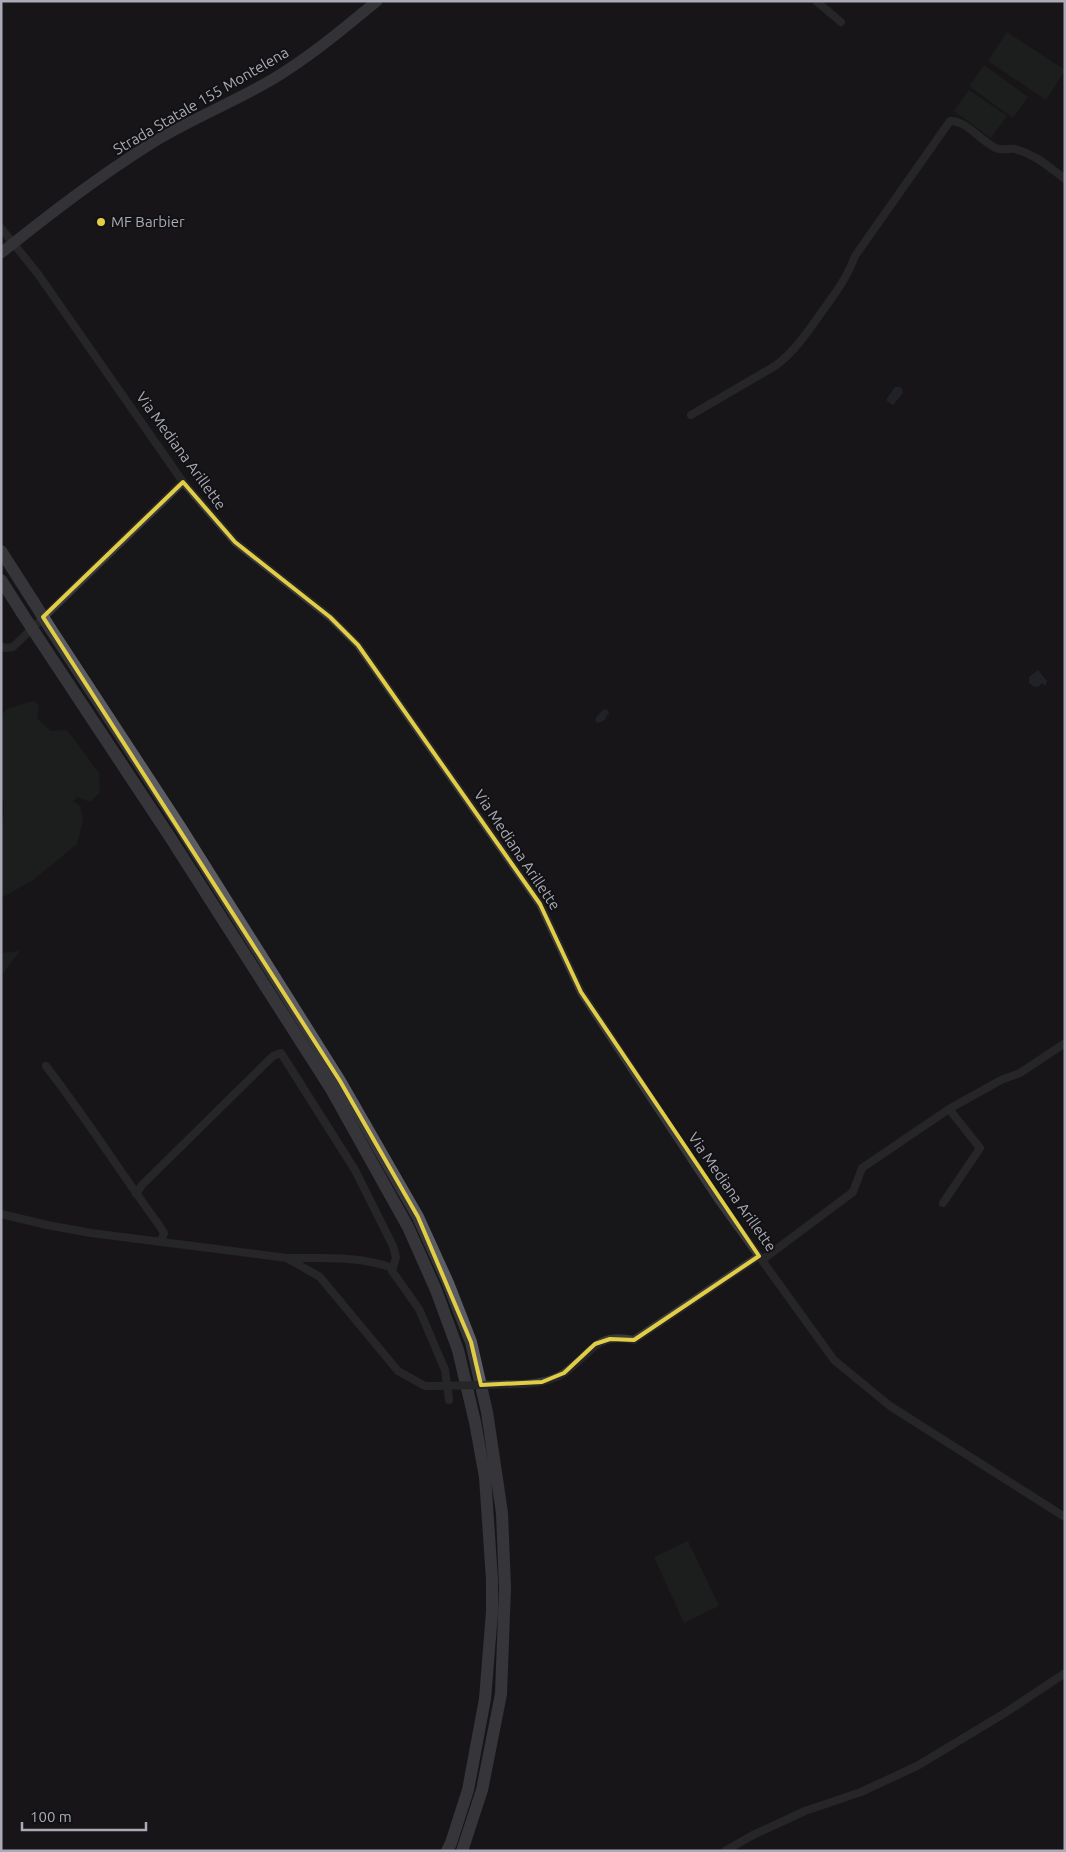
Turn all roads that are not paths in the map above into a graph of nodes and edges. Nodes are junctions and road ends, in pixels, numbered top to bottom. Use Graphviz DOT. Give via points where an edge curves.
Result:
graph roads {
  1 [pos="376,1"];
  2 [pos="816,1"];
  3 [pos="841,22"];
  4 [pos="1065,179"];
  5 [pos="1,228"];
  6 [pos="14,243"];
  7 [pos="1,253"];
  8 [pos="691,414"];
  9 [pos="182,482"];
  10 [pos="1,551"];
  11 [pos="1,580"];
  12 [pos="1,646"];
  13 [pos="1065,1043"];
  14 [pos="46,1066"];
  15 [pos="950,1109"];
  16 [pos="136,1194"];
  17 [pos="943,1203"];
  18 [pos="1,1214"];
  19 [pos="162,1242"];
  20 [pos="287,1258"];
  21 [pos="761,1258"];
  22 [pos="393,1268"];
  23 [pos="449,1400"];
  24 [pos="1065,1517"];
  25 [pos="1065,1673"];
  26 [pos="447,1851"];
  27 [pos="462,1851"];
  28 [pos="725,1851"];
  1 -- 6 [label="main road, Strada Statale 155 Montelena" via="303,60 152,143 102,175"];
  2 -- 3 [label="street"];
  4 -- 8 [label="street" via="1031,155 995,147 958,121 950,121 855,256 845,280 798,345 775,366"];
  5 -- 6 [label="street, Via Mediana Arillette"];
  6 -- 7 [label="main road, Strada Statale 155 Montelena"];
  6 -- 9 [label="street, Via Mediana Arillette"];
  9 -- 12 [label="street" via="13,647"];
  9 -- 21 [label="street, Via Mediana Arillette" via="234,542 330,617 358,645 540,904 581,992"];
  10 -- 27 [label="highway, bridge" via="340,1081 418,1217 471,1342 488,1412 501,1504 505,1588 500,1694 482,1790"];
  11 -- 26 [label="highway, bridge" via="331,1089 408,1226 458,1350 486,1477 492,1612 485,1698 468,1790"];
  13 -- 15 [label="street" via="1020,1073"];
  14 -- 16 [label="street"];
  15 -- 17 [label="street" via="980,1148"];
  15 -- 21 [label="street" via="862,1168 853,1192"];
  16 -- 19 [label="street" via="164,1232"];
  16 -- 22 [label="street" via="273,1056 282,1053 355,1170 393,1246 396,1257"];
  18 -- 19 [label="street" via="82,1232"];
  19 -- 20 [label="street"];
  20 -- 21 [label="street, bridge" via="320,1277 398,1372 425,1386 439,1386 542,1382 564,1373 595,1344 610,1339 634,1340"];
  20 -- 22 [label="street" via="376,1261"];
  21 -- 24 [label="street, Via Mediana Arillette" via="834,1360 890,1406"];
  22 -- 23 [label="street" via="419,1309 445,1370"];
  25 -- 28 [label="street" via="917,1766 861,1792 805,1812"];
}
